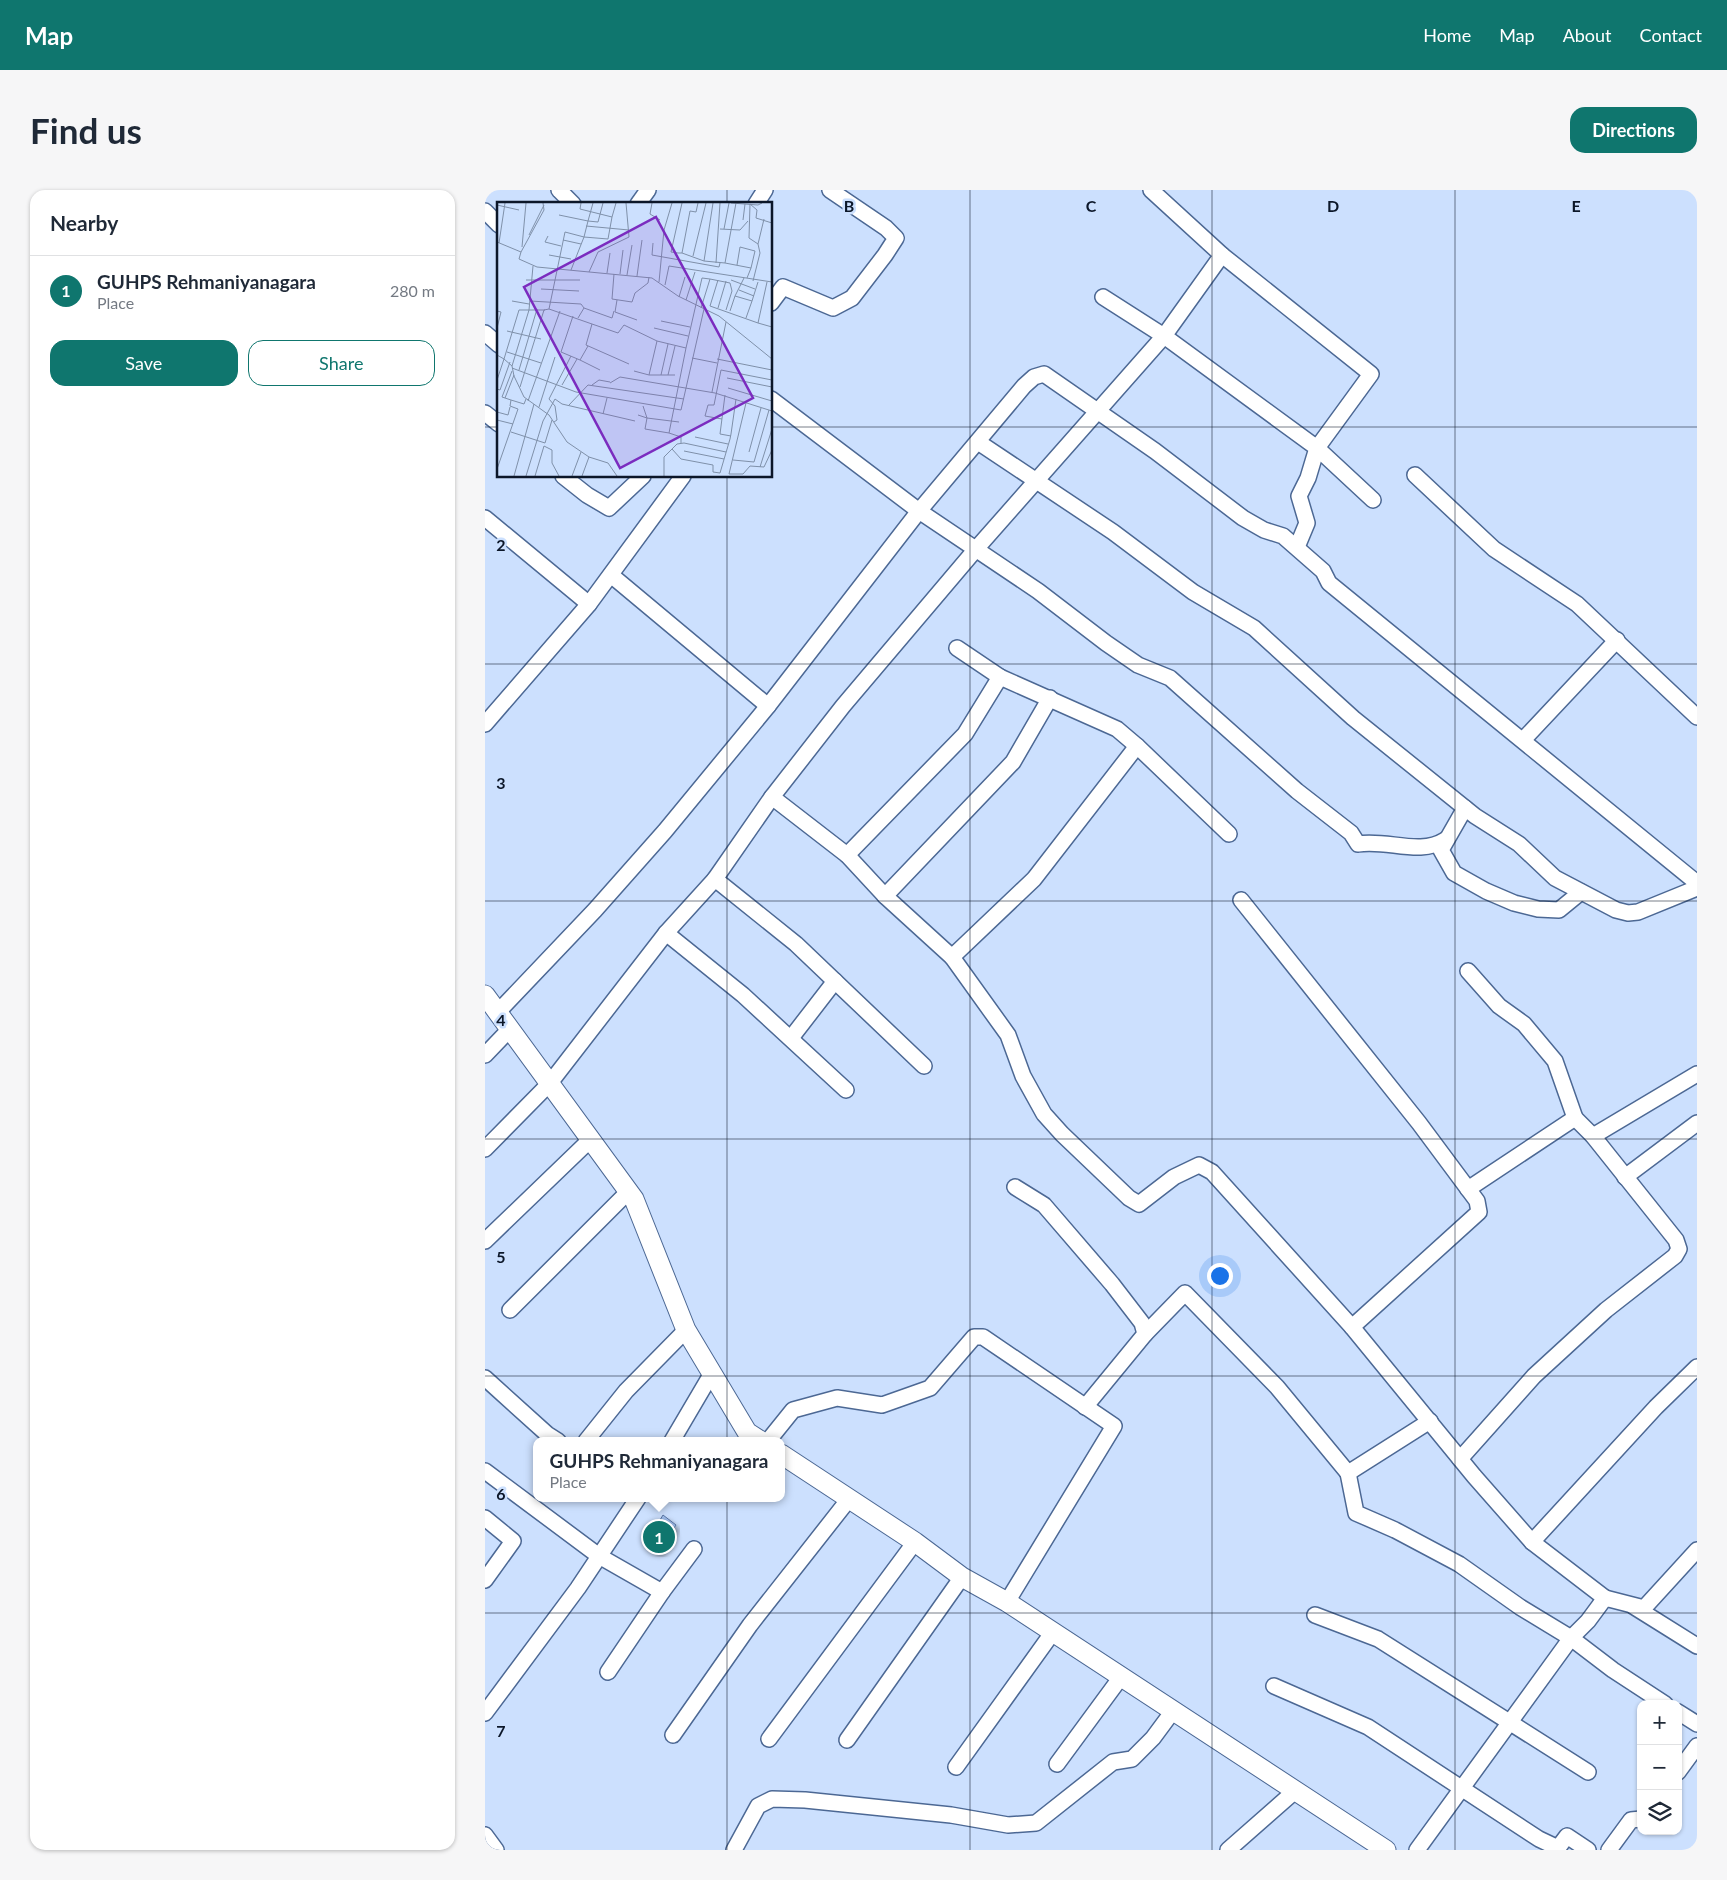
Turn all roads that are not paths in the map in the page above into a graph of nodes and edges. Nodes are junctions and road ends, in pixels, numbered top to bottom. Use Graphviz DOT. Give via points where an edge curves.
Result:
graph roads {
  1 [pos="559,190"];
  2 [pos="648,190"];
  3 [pos="765,190"];
  4 [pos="830,190"];
  5 [pos="1151,190"];
  6 [pos="571,202"];
  7 [pos="639,202"];
  8 [pos="757,202"];
  9 [pos="485,211"];
  10 [pos="497,223"];
  11 [pos="1221,255"];
  12 [pos="1103,296"];
  13 [pos="773,300"];
  14 [pos="485,333"];
  15 [pos="1164,336"];
  16 [pos="497,343"];
  17 [pos="773,402"];
  18 [pos="1098,410"];
  19 [pos="485,413"];
  20 [pos="497,422"];
  21 [pos="978,442"];
  22 [pos="1317,448"];
  23 [pos="1415,475"];
  24 [pos="566,478"];
  25 [pos="641,478"];
  26 [pos="682,478"];
  27 [pos="1036,481"];
  28 [pos="1373,500"];
  29 [pos="919,511"];
  30 [pos="485,518"];
  31 [pos="1297,547"];
  32 [pos="976,548"];
  33 [pos="611,574"];
  34 [pos="589,604"];
  35 [pos="1617,640"];
  36 [pos="957,648"];
  37 [pos="1000,677"];
  38 [pos="1051,698"];
  39 [pos="768,706"];
  40 [pos="1697,717"];
  41 [pos="485,724"];
  42 [pos="1523,740"];
  43 [pos="1137,746"];
  44 [pos="772,797"];
  45 [pos="1465,808"];
  46 [pos="1229,834"];
  47 [pos="1445,840"];
  48 [pos="847,855"];
  49 [pos="715,879"];
  50 [pos="1697,883"];
  51 [pos="1697,888"];
  52 [pos="1581,892"];
  53 [pos="885,896"];
  54 [pos="1241,900"];
  55 [pos="665,933"];
  56 [pos="952,958"];
  57 [pos="1467,971"];
  58 [pos="835,981"];
  59 [pos="485,995"];
  60 [pos="498,1012"];
  61 [pos="510,1029"];
  62 [pos="791,1038"];
  63 [pos="485,1055"];
  64 [pos="923,1066"];
  65 [pos="1697,1074"];
  66 [pos="550,1082"];
  67 [pos="846,1090"];
  68 [pos="1575,1118"];
  69 [pos="1697,1123"];
  70 [pos="1593,1136"];
  71 [pos="591,1139"];
  72 [pos="485,1149"];
  73 [pos="1625,1177"];
  74 [pos="1015,1187"];
  75 [pos="1468,1188"];
  76 [pos="629,1191"];
  77 [pos="485,1241"];
  78 [pos="510,1310"];
  79 [pos="1352,1327"];
  80 [pos="686,1330"];
  81 [pos="1145,1334"];
  82 [pos="1697,1367"];
  83 [pos="712,1373"];
  84 [pos="485,1378"];
  85 [pos="1085,1407"];
  86 [pos="1430,1421"];
  87 [pos="552,1437"];
  88 [pos="589,1437"];
  89 [pos="674,1437"];
  90 [pos="755,1437"];
  91 [pos="772,1437"];
  92 [pos="785,1457"];
  93 [pos="1460,1459"];
  94 [pos="485,1471"];
  95 [pos="1348,1473"];
  96 [pos="849,1499"];
  97 [pos="635,1502"];
  98 [pos="485,1518"];
  99 [pos="915,1542"];
  100 [pos="1532,1542"];
  101 [pos="694,1549"];
  102 [pos="1697,1550"];
  103 [pos="599,1556"];
  104 [pos="962,1577"];
  105 [pos="485,1580"];
  106 [pos="663,1592"];
  107 [pos="1605,1598"];
  108 [pos="1007,1602"];
  109 [pos="1629,1604"];
  110 [pos="1315,1615"];
  111 [pos="1053,1632"];
  112 [pos="1571,1638"];
  113 [pos="1695,1642"];
  114 [pos="608,1672"];
  115 [pos="1121,1677"];
  116 [pos="1274,1686"];
  117 [pos="1659,1700"];
  118 [pos="1173,1711"];
  119 [pos="485,1713"];
  120 [pos="1682,1715"];
  121 [pos="1508,1723"];
  122 [pos="1697,1724"];
  123 [pos="673,1735"];
  124 [pos="769,1739"];
  125 [pos="847,1740"];
  126 [pos="1697,1746"];
  127 [pos="1057,1764"];
  128 [pos="956,1767"];
  129 [pos="1682,1767"];
  130 [pos="1588,1772"];
  131 [pos="1463,1788"];
  132 [pos="1295,1791"];
  133 [pos="1637,1819"];
  134 [pos="485,1835"];
  135 [pos="497,1850"];
  136 [pos="734,1850"];
  137 [pos="1228,1850"];
  138 [pos="1386,1850"];
  139 [pos="1417,1850"];
  140 [pos="1588,1850"];
  141 [pos="1609,1850"];
  1 -- 6 [label="street"];
  2 -- 7 [label="street"];
  3 -- 8 [label="street"];
  4 -- 13 [label="street" via="896,238 852,298 833,308 783,287"];
  5 -- 11 [label="street"];
  9 -- 10 [label="street"];
  11 -- 15 [label="street"];
  11 -- 22 [label="street" via="1371,374"];
  12 -- 15 [label="street"];
  14 -- 16 [label="street"];
  15 -- 18 [label="street"];
  15 -- 22 [label="street"];
  17 -- 29 [label="street"];
  18 -- 21 [label="street" via="1044,374 1034,377 1024,386"];
  18 -- 27 [label="street"];
  18 -- 31 [label="street" via="1243,518 1283,536"];
  19 -- 20 [label="street"];
  21 -- 27 [label="street"];
  21 -- 29 [label="street"];
  22 -- 28 [label="street"];
  22 -- 31 [label="street" via="1299,496 1307,522"];
  23 -- 35 [label="street" via="1494,549 1577,604"];
  24 -- 25 [label="street" via="609,508"];
  26 -- 33 [label="street"];
  27 -- 32 [label="street"];
  27 -- 45 [label="street" via="1113,532 1193,592 1254,628 1353,718"];
  29 -- 32 [label="street"];
  29 -- 39 [label="street"];
  30 -- 34 [label="street"];
  31 -- 42 [label="street" via="1323,571 1329,583"];
  32 -- 44 [label="street" via="843,706"];
  32 -- 47 [label="street" via="1038,591 1105,644 1138,665 1170,678 1351,833 1358,844 1402,844 1421,848 1434,847"];
  33 -- 34 [label="street"];
  33 -- 39 [label="street"];
  34 -- 41 [label="street"];
  35 -- 40 [label="street"];
  35 -- 42 [label="street"];
  36 -- 37 [label="street"];
  37 -- 38 [label="street"];
  37 -- 48 [label="street" via="965,734"];
  38 -- 43 [label="street" via="1117,729"];
  38 -- 53 [label="street" via="1013,762"];
  39 -- 60 [label="street" via="665,831"];
  42 -- 50 [label="street"];
  43 -- 46 [label="street"];
  43 -- 56 [label="street" via="1034,879"];
  44 -- 48 [label="street"];
  44 -- 49 [label="street"];
  45 -- 47 [label="street"];
  45 -- 52 [label="street" via="1519,844 1555,878"];
  47 -- 52 [label="street" via="1441,850 1454,873 1486,892 1514,903 1559,910"];
  48 -- 53 [label="street"];
  49 -- 55 [label="street"];
  49 -- 58 [label="street" via="796,944"];
  51 -- 52 [label="street" via="1628,913"];
  53 -- 56 [label="street"];
  54 -- 75 [label="street"];
  55 -- 62 [label="street"];
  55 -- 66 [label="street"];
  56 -- 79 [label="street" via="1008,1035 1023,1076 1044,1114 1129,1198 1139,1204 1174,1177 1199,1165 1211,1172"];
  57 -- 68 [label="street" via="1499,1006 1525,1024 1555,1061"];
  58 -- 62 [label="street"];
  58 -- 64 [label="street"];
  59 -- 60 [label="street"];
  60 -- 61 [label="street"];
  61 -- 63 [label="street"];
  61 -- 66 [label="street"];
  62 -- 67 [label="street"];
  65 -- 70 [label="street"];
  66 -- 71 [label="street"];
  66 -- 72 [label="street"];
  68 -- 70 [label="street"];
  68 -- 75 [label="street"];
  69 -- 73 [label="street"];
  70 -- 73 [label="street"];
  71 -- 76 [label="street"];
  71 -- 77 [label="street"];
  73 -- 93 [label="street" via="1676,1240 1679,1249 1675,1256 1606,1310 1534,1376"];
  74 -- 81 [label="street" via="1044,1205 1112,1284 1142,1323"];
  75 -- 79 [label="street" via="1477,1201 1479,1212"];
  76 -- 78 [label="street"];
  76 -- 80 [label="street"];
  79 -- 86 [label="street"];
  80 -- 83 [label="street"];
  80 -- 88 [label="street" via="626,1391"];
  81 -- 85 [label="street"];
  81 -- 95 [label="street" via="1185,1293 1277,1387"];
  82 -- 100 [label="street"];
  83 -- 89 [label="street"];
  83 -- 90 [label="street" via="747,1432"];
  84 -- 87 [label="street"];
  85 -- 91 [label="street" via="983,1337 974,1337 931,1388 882,1405 837,1398 793,1410"];
  85 -- 108 [label="street" via="1114,1426"];
  86 -- 93 [label="street"];
  86 -- 95 [label="street"];
  92 -- 96 [label="street"];
  93 -- 100 [label="street"];
  94 -- 103 [label="street"];
  95 -- 112 [label="street" via="1356,1513 1459,1564"];
  96 -- 99 [label="street"];
  96 -- 123 [label="street" via="750,1625"];
  97 -- 103 [label="street"];
  98 -- 105 [label="street" via="513,1541"];
  99 -- 104 [label="street"];
  99 -- 124 [label="street"];
  100 -- 107 [label="street"];
  101 -- 106 [label="street"];
  102 -- 109 [label="street" via="1644,1608"];
  103 -- 106 [label="street"];
  103 -- 119 [label="street"];
  104 -- 108 [label="street"];
  104 -- 125 [label="street"];
  106 -- 114 [label="street"];
  107 -- 109 [label="street"];
  107 -- 112 [label="street"];
  108 -- 111 [label="street"];
  109 -- 113 [label="street"];
  110 -- 121 [label="street" via="1378,1638"];
  111 -- 115 [label="street"];
  111 -- 128 [label="street"];
  112 -- 117 [label="street"];
  112 -- 121 [label="street"];
  115 -- 118 [label="street"];
  115 -- 127 [label="street"];
  116 -- 131 [label="street" via="1369,1727"];
  118 -- 132 [label="street"];
  118 -- 136 [label="street" via="1132,1759 1113,1762 1036,1823 1008,1825 951,1815 772,1799 758,1806"];
  120 -- 122 [label="street"];
  121 -- 130 [label="street"];
  121 -- 131 [label="street"];
  126 -- 129 [label="street"];
  131 -- 139 [label="street"];
  131 -- 140 [label="street" via="1539,1839 1558,1848 1567,1836"];
  132 -- 137 [label="street"];
  132 -- 138 [label="street"];
  133 -- 141 [label="street" via="1631,1820"];
  134 -- 135 [label="street"];
}
